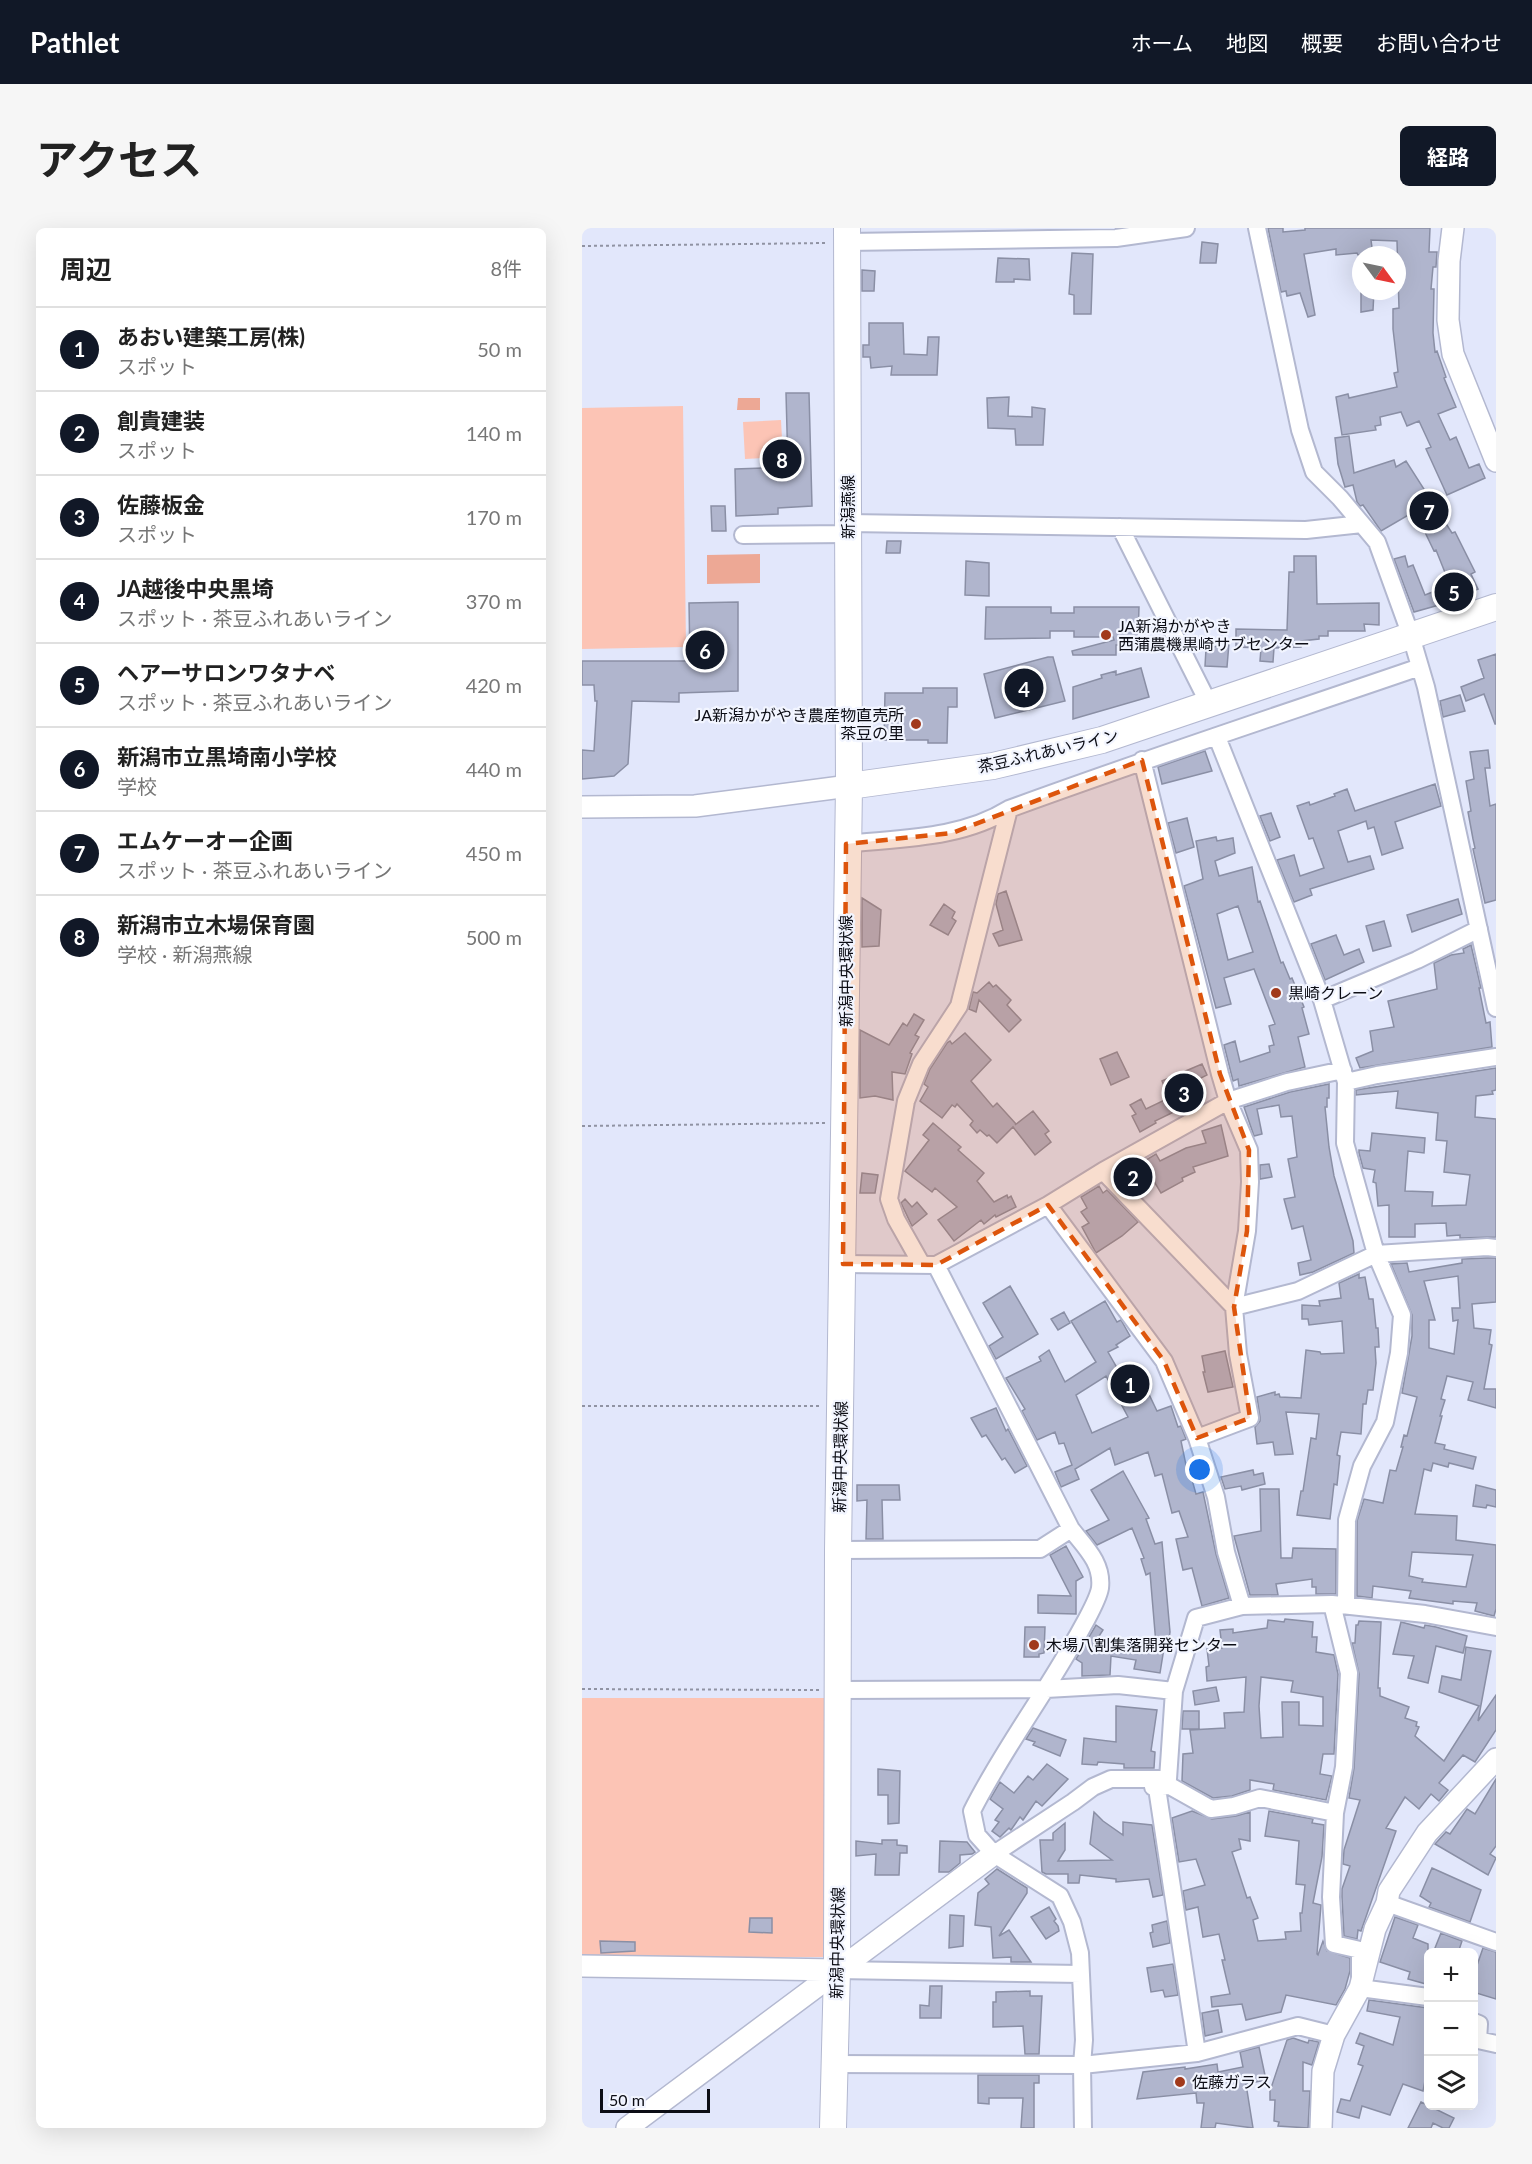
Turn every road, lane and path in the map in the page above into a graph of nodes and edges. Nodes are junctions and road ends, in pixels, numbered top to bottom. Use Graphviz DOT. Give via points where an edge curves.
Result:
graph roads {
  1 [pos="1186,228"];
  2 [pos="1257,228"];
  3 [pos="1453,228"];
  4 [pos="847,235"];
  5 [pos="582,246"];
  6 [pos="1496,461"];
  7 [pos="1362,524"];
  8 [pos="1120,527"];
  9 [pos="848,528"];
  10 [pos="743,535"];
  11 [pos="1496,607"];
  12 [pos="1411,636"];
  13 [pos="1420,667"];
  14 [pos="1209,704"];
  15 [pos="1217,737"];
  16 [pos="1142,760"];
  17 [pos="849,786"];
  18 [pos="582,807"];
  19 [pos="1009,809"];
  20 [pos="846,844"];
  21 [pos="1479,929"];
  22 [pos="1322,1000"];
  23 [pos="1496,1008"];
  24 [pos="1496,1057"];
  25 [pos="1345,1076"];
  26 [pos="1228,1101"];
  27 [pos="845,1123"];
  28 [pos="582,1126"];
  29 [pos="1102,1171"];
  30 [pos="1048,1205"];
  31 [pos="1496,1248"];
  32 [pos="1376,1254"];
  33 [pos="843,1264"];
  34 [pos="929,1265"];
  35 [pos="1234,1307"];
  36 [pos="582,1406"];
  37 [pos="840,1406"];
  38 [pos="1197,1438"];
  39 [pos="1071,1529"];
  40 [pos="838,1550"];
  41 [pos="1339,1605"];
  42 [pos="1242,1606"];
  43 [pos="1496,1627"];
  44 [pos="582,1689"];
  45 [pos="1046,1689"];
  46 [pos="839,1690"];
  47 [pos="1174,1691"];
  48 [pos="1496,1759"];
  49 [pos="1111,1779"];
  50 [pos="1157,1788"];
  51 [pos="1335,1813"];
  52 [pos="994,1854"];
  53 [pos="1387,1903"];
  54 [pos="1496,1942"];
  55 [pos="582,1966"];
  56 [pos="837,1970"];
  57 [pos="1080,1974"];
  58 [pos="1360,1988"];
  59 [pos="1424,1996"];
  60 [pos="1478,2024"];
  61 [pos="1334,2035"];
  62 [pos="1478,2040"];
  63 [pos="1478,2040"];
  64 [pos="1496,2044"];
  65 [pos="1197,2053"];
  66 [pos="833,2064"];
  67 [pos="1082,2064"];
  68 [pos="627,2128"];
  69 [pos="833,2128"];
  70 [pos="1083,2128"];
  71 [pos="1321,2128"];
  1 -- 4 [label="street" via="1116,238"];
  2 -- 7 [label="street" via="1299,430 1314,472"];
  3 -- 6 [label="street" via="1448,320 1453,354"];
  4 -- 5 [label="path"];
  4 -- 9 [label="main road, 新潟燕線"];
  7 -- 8 [label="street" via="1306,530"];
  7 -- 12 [label="street" via="1377,542"];
  8 -- 9 [label="street"];
  8 -- 14 [label="street"];
  9 -- 10 [label="street"];
  9 -- 17 [label="main road, 新潟燕線"];
  11 -- 12 [label="main road, 茶豆ふれあいライン"];
  12 -- 13 [label="street"];
  12 -- 14 [label="main road, 茶豆ふれあいライン"];
  13 -- 15 [label="street"];
  13 -- 21 [label="street"];
  14 -- 17 [label="main road, 茶豆ふれあいライン" via="1102,740 993,766"];
  15 -- 16 [label="street"];
  15 -- 22 [label="street"];
  16 -- 19 [label="street"];
  16 -- 26 [label="street"];
  17 -- 18 [label="street, 茶豆ふれあいライン" via="695,806"];
  17 -- 20 [label="main road, 新潟中央環状線"];
  19 -- 20 [label="street" via="952,833"];
  19 -- 34 [label="street" via="959,1006 921,1064 906,1101 889,1198 896,1219"];
  20 -- 27 [label="main road, 新潟中央環状線"];
  21 -- 22 [label="street"];
  21 -- 23 [label="street"];
  22 -- 25 [label="street"];
  24 -- 25 [label="street" via="1377,1075"];
  25 -- 26 [label="street" via="1287,1082"];
  25 -- 32 [label="street" via="1345,1143"];
  26 -- 29 [label="street"];
  26 -- 35 [label="street" via="1250,1150 1247,1231"];
  27 -- 28 [label="path"];
  27 -- 33 [label="main road, 新潟中央環状線"];
  29 -- 30 [label="street"];
  29 -- 35 [label="street"];
  30 -- 34 [label="street"];
  30 -- 38 [label="street" via="1164,1361"];
  31 -- 32 [label="street"];
  32 -- 35 [label="street" via="1299,1291"];
  32 -- 41 [label="street" via="1402,1315 1399,1353 1385,1422 1362,1466 1347,1520"];
  33 -- 34 [label="street"];
  33 -- 37 [label="main road, 新潟中央環状線"];
  34 -- 39 [label="street"];
  35 -- 38 [label="street" via="1250,1418"];
  36 -- 37 [label="path"];
  37 -- 40 [label="main road, 新潟中央環状線"];
  38 -- 42 [label="street" via="1216,1497"];
  39 -- 40 [label="street" via="1040,1549"];
  39 -- 45 [label="street" via="1098,1563 1100,1589 1081,1631"];
  40 -- 46 [label="main road, 新潟中央環状線"];
  41 -- 42 [label="street"];
  41 -- 43 [label="street" via="1425,1614"];
  41 -- 51 [label="street" via="1349,1672 1344,1767"];
  42 -- 47 [label="street" via="1196,1618"];
  44 -- 46 [label="path"];
  45 -- 46 [label="street"];
  45 -- 47 [label="street" via="1118,1685"];
  45 -- 52 [label="street" via="989,1777 972,1811 977,1834"];
  46 -- 56 [label="main road, 新潟中央環状線"];
  47 -- 49 [label="street" via="1168,1779"];
  48 -- 53 [label="street" via="1426,1833 1389,1891"];
  49 -- 50 [label="street"];
  49 -- 52 [label="street"];
  50 -- 51 [label="street" via="1170,1786 1211,1809 1260,1798"];
  50 -- 65 [label="street"];
  51 -- 58 [label="street" via="1331,1897 1334,1944 1360,1950"];
  52 -- 56 [label="street"];
  52 -- 57 [label="street" via="1060,1896 1080,1953"];
  53 -- 54 [label="street"];
  53 -- 58 [label="street" via="1375,1929"];
  55 -- 56 [label="street"];
  56 -- 57 [label="street"];
  56 -- 66 [label="main road, 新潟中央環状線"];
  56 -- 68 [label="street"];
  57 -- 67 [label="street"];
  58 -- 59 [label="street"];
  58 -- 61 [label="street"];
  60 -- 62 [label="street"];
  61 -- 65 [label="street" via="1298,2026"];
  61 -- 71 [label="street" via="1323,2071"];
  63 -- 64 [label="street"];
  65 -- 67 [label="street"];
  66 -- 67 [label="street"];
  66 -- 69 [label="main road, 新潟中央環状線"];
  67 -- 70 [label="street"];
}
